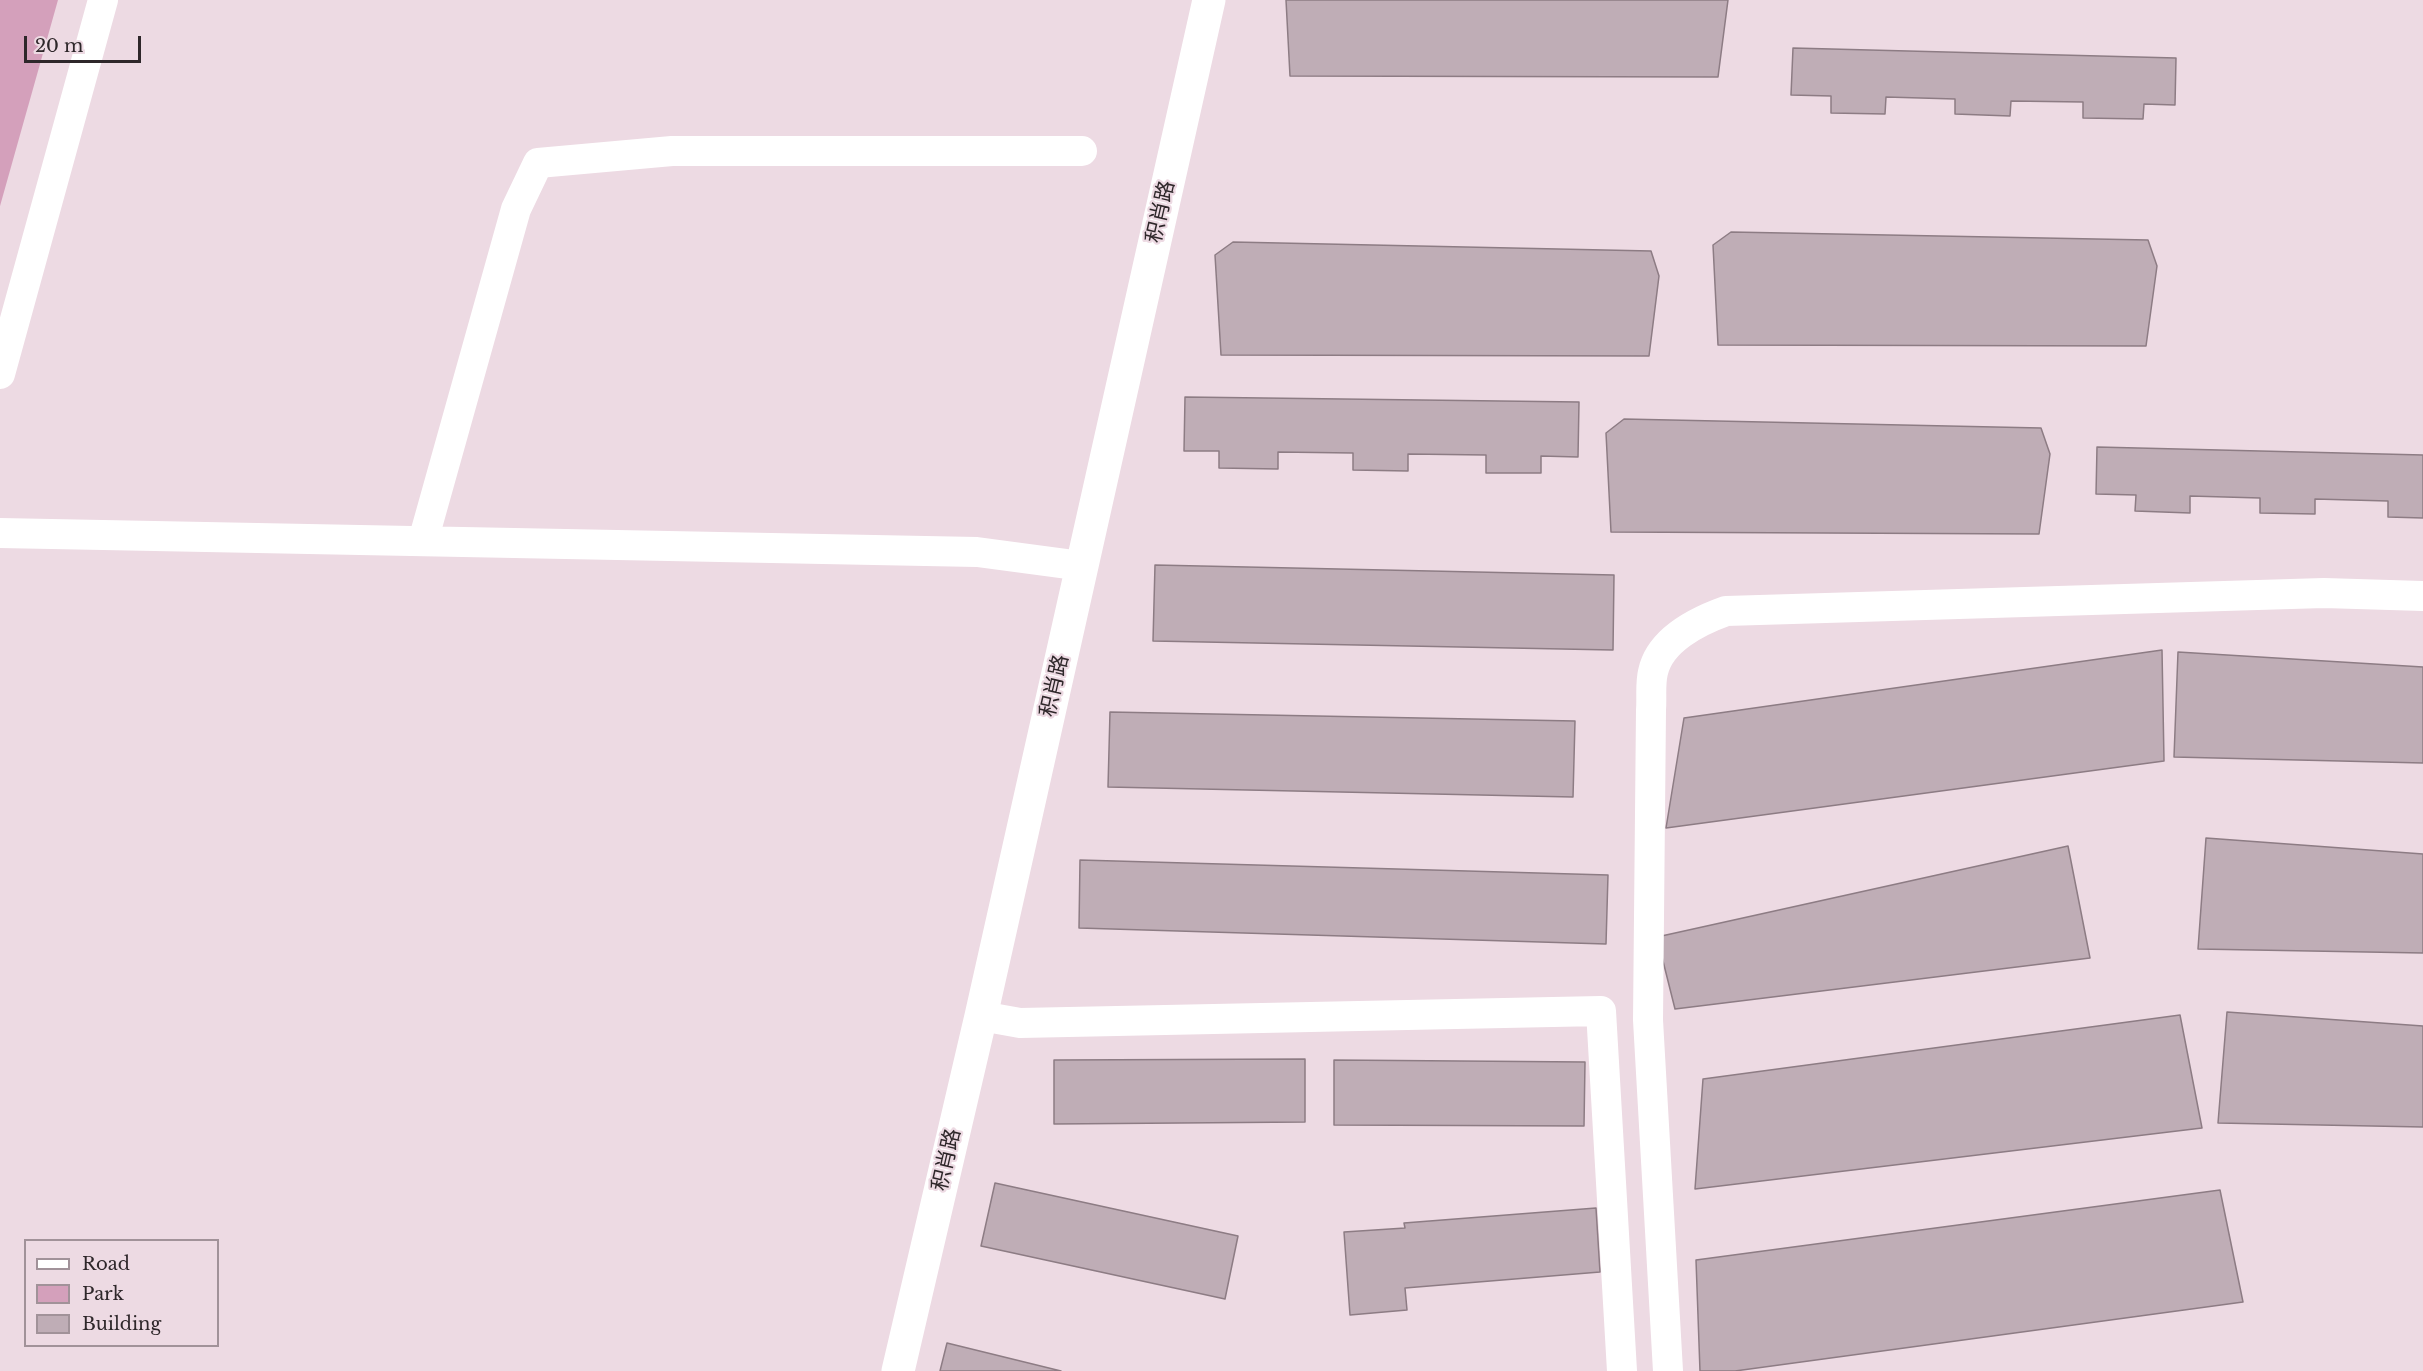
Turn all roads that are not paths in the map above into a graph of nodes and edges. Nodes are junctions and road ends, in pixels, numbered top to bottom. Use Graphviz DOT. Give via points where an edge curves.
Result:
graph roads {
  1 [pos="103,0"];
  2 [pos="1209,0"];
  3 [pos="1082,151"];
  4 [pos="0,374"];
  5 [pos="0,533"];
  6 [pos="423,541"];
  7 [pos="1082,566"];
  8 [pos="2423,596"];
  9 [pos="981,1016"];
  10 [pos="898,1371"];
  11 [pos="1622,1371"];
  12 [pos="1668,1371"];
  1 -- 4 [label="street"];
  2 -- 7 [label="street, 积肖路"];
  3 -- 6 [label="street" via="672,151 538,163 516,209"];
  5 -- 6 [label="street"];
  6 -- 7 [label="street" via="977,552"];
  7 -- 9 [label="street, 积肖路"];
  8 -- 12 [label="street" via="2324,593 1726,611 1702,619 1663,650 1652,681 1648,1020"];
  9 -- 10 [label="street, 积肖路"];
  9 -- 11 [label="street" via="1020,1023 1601,1011"];
}
